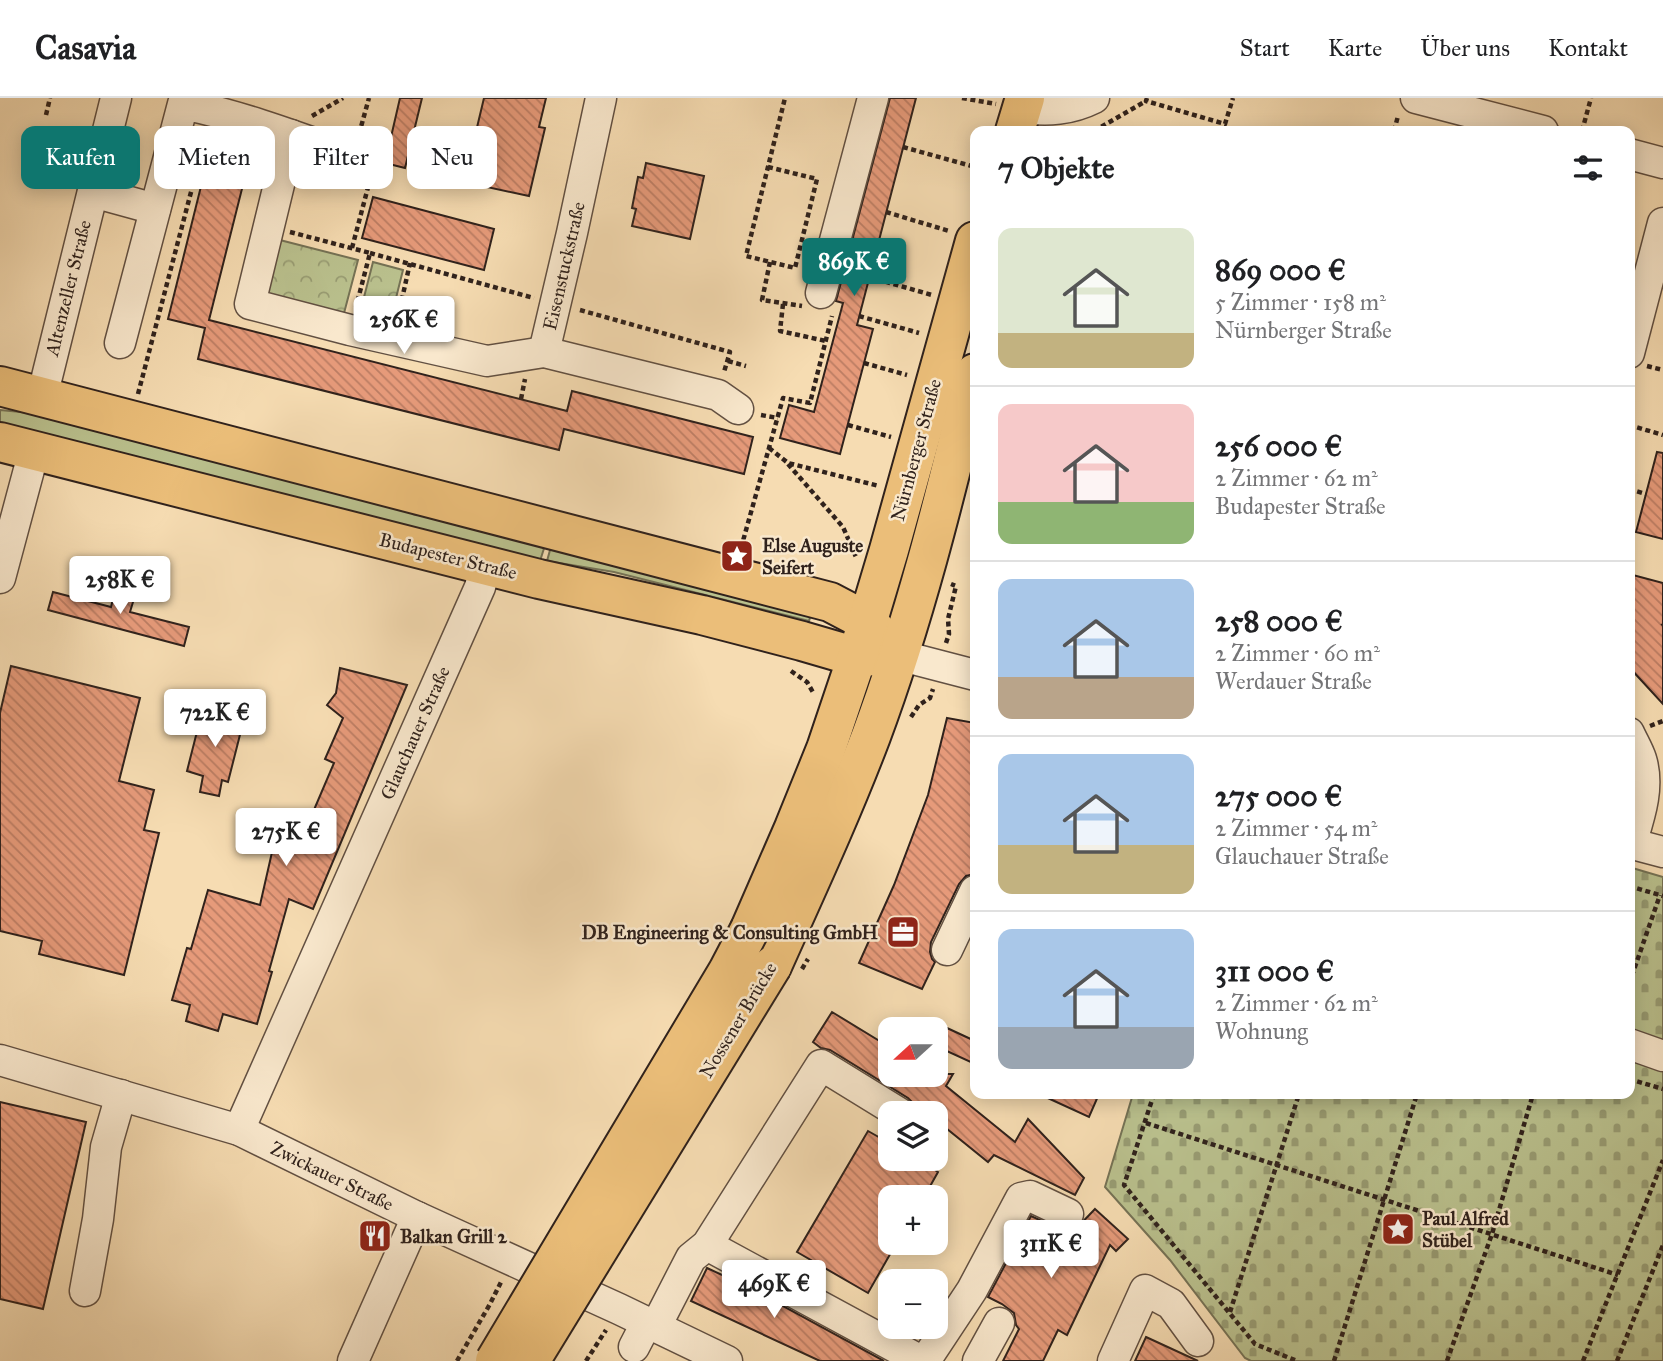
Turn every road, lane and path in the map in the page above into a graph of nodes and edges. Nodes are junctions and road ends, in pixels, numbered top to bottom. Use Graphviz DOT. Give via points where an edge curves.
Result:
graph roads {
  1 [pos="50,98"];
  2 [pos="116,98"];
  3 [pos="369,98"];
  4 [pos="601,98"];
  5 [pos="785,98"];
  6 [pos="873,98"];
  7 [pos="1094,98"];
  8 [pos="1233,98"];
  9 [pos="1416,98"];
  10 [pos="1591,98"];
  11 [pos="1147,100"];
  12 [pos="213,110"];
  13 [pos="1021,112"];
  14 [pos="46,115"];
  15 [pos="209,126"];
  16 [pos="366,126"];
  17 [pos="1103,126"];
  18 [pos="1524,126"];
  19 [pos="1583,126"];
  20 [pos="289,135"];
  21 [pos="289,139"];
  22 [pos="903,148"];
  23 [pos="1635,156"];
  24 [pos="1663,163"];
  25 [pos="970,166"];
  26 [pos="768,167"];
  27 [pos="192,189"];
  28 [pos="359,189"];
  29 [pos="93,192"];
  30 [pos="155,209"];
  31 [pos="886,212"];
  32 [pos="1663,223"];
  33 [pos="269,227"];
  34 [pos="962,236"];
  35 [pos="352,248"];
  36 [pos="769,262"];
  37 [pos="172,263"];
  38 [pos="410,263"];
  39 [pos="181,266"];
  40 [pos="869,277"];
  41 [pos="817,303"];
  42 [pos="957,303"];
  43 [pos="783,304"];
  44 [pos="859,316"];
  45 [pos="350,330"];
  46 [pos="1635,330"];
  47 [pos="393,339"];
  48 [pos="826,341"];
  49 [pos="946,341"];
  50 [pos="120,343"];
  51 [pos="823,350"];
  52 [pos="544,352"];
  53 [pos="830,352"];
  54 [pos="864,363"];
  55 [pos="731,382"];
  56 [pos="934,383"];
  57 [pos="0,386"];
  58 [pos="524,387"];
  59 [pos="42,397"];
  60 [pos="521,399"];
  61 [pos="135,402"];
  62 [pos="970,413"];
  63 [pos="848,425"];
  64 [pos="1635,427"];
  65 [pos="1663,435"];
  66 [pos="918,444"];
  67 [pos="17,446"];
  68 [pos="769,448"];
  69 [pos="788,463"];
  70 [pos="963,470"];
  71 [pos="1635,491"];
  72 [pos="904,493"];
  73 [pos="1646,494"];
  74 [pos="738,556"];
  75 [pos="486,565"];
  76 [pos="851,566"];
  77 [pos="0,578"];
  78 [pos="956,586"];
  79 [pos="949,634"];
  80 [pos="863,640"];
  81 [pos="898,655"];
  82 [pos="970,674"];
  83 [pos="1635,746"];
  84 [pos="1635,830"];
  85 [pos="1635,845"];
  86 [pos="1663,852"];
  87 [pos="1635,888"];
  88 [pos="1661,895"];
  89 [pos="970,902"];
  90 [pos="766,937"];
  91 [pos="947,950"];
  92 [pos="1635,967"];
  93 [pos="1635,1046"];
  94 [pos="1663,1056"];
  95 [pos="0,1060"];
  96 [pos="1635,1081"];
  97 [pos="1663,1089"];
  98 [pos="121,1096"];
  99 [pos="1153,1099"];
  100 [pos="1297,1099"];
  101 [pos="1415,1099"];
  102 [pos="1532,1099"];
  103 [pos="880,1101"];
  104 [pos="1146,1123"];
  105 [pos="239,1130"];
  106 [pos="1663,1160"];
  107 [pos="1276,1165"];
  108 [pos="1656,1178"];
  109 [pos="1663,1180"];
  110 [pos="1384,1199"];
  111 [pos="1068,1214"];
  112 [pos="417,1217"];
  113 [pos="1492,1234"];
  114 [pos="707,1245"];
  115 [pos="1663,1245"];
  116 [pos="1618,1275"];
  117 [pos="85,1291"];
  118 [pos="490,1304"];
  119 [pos="619,1308"];
  120 [pos="1229,1313"];
  121 [pos="999,1323"];
  122 [pos="646,1331"];
  123 [pos="1198,1341"];
  124 [pos="928,1354"];
  125 [pos="352,1361"];
  126 [pos="457,1361"];
  127 [pos="495,1361"];
  128 [pos="530,1361"];
  129 [pos="586,1361"];
  130 [pos="727,1361"];
  131 [pos="976,1361"];
  132 [pos="1113,1361"];
  133 [pos="1297,1361"];
  134 [pos="1334,1361"];
  135 [pos="1447,1361"];
  136 [pos="1583,1361"];
  137 [pos="1617,1361"];
  1 -- 14 [label="path"];
  2 -- 29 [label="street, Altenzeller Straße"];
  3 -- 16 [label="path"];
  4 -- 52 [label="street, Eisenstuckstraße" via="563,230"];
  5 -- 26 [label="path"];
  6 -- 41 [label="street"];
  7 -- 13 [label="street" via="1066,108"];
  8 -- 11 [label="path" via="1226,124"];
  9 -- 18 [label="street"];
  10 -- 19 [label="path"];
  11 -- 17 [label="path"];
  12 -- 15 [label="path"];
  12 -- 20 [label="street"];
  12 -- 30 [label="street" via="183,104"];
  21 -- 33 [label="street"];
  22 -- 25 [label="path"];
  23 -- 24 [label="street"];
  26 -- 36 [label="path" via="746,256"];
  26 -- 36 [label="path" via="817,179 795,268"];
  27 -- 37 [label="path"];
  28 -- 35 [label="path"];
  29 -- 30 [label="street"];
  29 -- 59 [label="street, Altenzeller Straße"];
  30 -- 50 [label="street"];
  31 -- 34 [label="path"];
  32 -- 46 [label="street"];
  33 -- 35 [label="path"];
  33 -- 45 [label="street" via="250,304"];
  34 -- 42 [label="main road, Nürnberger Straße"];
  35 -- 45 [label="path" via="370,253"];
  36 -- 43 [label="path" via="762,300"];
  37 -- 39 [label="path"];
  37 -- 61 [label="path"];
  38 -- 47 [label="path"];
  40 -- 42 [label="path"];
  41 -- 43 [label="path"];
  41 -- 48 [label="path"];
  42 -- 49 [label="main road, Nürnberger Straße"];
  43 -- 48 [label="path" via="780,331"];
  44 -- 49 [label="path"];
  45 -- 47 [label="street"];
  47 -- 52 [label="street" via="487,361"];
  48 -- 51 [label="path"];
  49 -- 56 [label="main road, Nürnberger Straße"];
  51 -- 53 [label="path"];
  51 -- 68 [label="path" via="813,406 783,398"];
  52 -- 55 [label="street"];
  54 -- 56 [label="path"];
  56 -- 66 [label="main road, Nürnberger Straße"];
  57 -- 59 [label="main road"];
  58 -- 60 [label="path"];
  59 -- 80 [label="main road" via="830,602"];
  62 -- 70 [label="main road, Nürnberger Straße"];
  63 -- 66 [label="path"];
  64 -- 65 [label="path"];
  66 -- 72 [label="main road, Nürnberger Straße"];
  67 -- 75 [label="main road, Budapester Straße"];
  67 -- 77 [label="street"];
  68 -- 69 [label="path"];
  68 -- 74 [label="path"];
  69 -- 72 [label="path"];
  69 -- 76 [label="path" via="844,527 856,557"];
  70 -- 81 [label="main road, Nürnberger Straße"];
  71 -- 73 [label="path"];
  72 -- 80 [label="main road, Nürnberger Straße"];
  75 -- 80 [label="main road, Budapester Straße" via="702,615"];
  75 -- 105 [label="street, Glauchauer Straße"];
  78 -- 79 [label="path"];
  80 -- 81 [label="main road, Budapester Straße"];
  80 -- 90 [label="main road, Nossener Brücke" via="794,828"];
  81 -- 82 [label="street"];
  81 -- 90 [label="main road, Nossener Brücke" via="839,818"];
  83 -- 84 [label="street" via="1642,762 1644,790"];
  85 -- 86 [label="street"];
  87 -- 88 [label="path"];
  88 -- 92 [label="path"];
  89 -- 91 [label="street"];
  90 -- 127 [label="main road, Nossener Brücke, bridge" via="728,971"];
  90 -- 128 [label="main road, Nossener Brücke, bridge" via="772,966"];
  93 -- 94 [label="street"];
  95 -- 98 [label="street, Zwickauer Straße"];
  96 -- 97 [label="path"];
  98 -- 105 [label="street, Zwickauer Straße"];
  98 -- 117 [label="street" via="106,1147"];
  99 -- 104 [label="path"];
  100 -- 107 [label="path"];
  101 -- 110 [label="path"];
  102 -- 113 [label="path"];
  103 -- 114 [label="street" via="821,1065"];
  104 -- 107 [label="path"];
  104 -- 120 [label="path" via="1125,1185"];
  105 -- 112 [label="street, Zwickauer Straße"];
  106 -- 108 [label="path"];
  107 -- 110 [label="path"];
  107 -- 120 [label="path"];
  108 -- 109 [label="path"];
  108 -- 116 [label="path"];
  110 -- 113 [label="path"];
  110 -- 134 [label="path"];
  111 -- 124 [label="street" via="1030,1196 1021,1198 972,1290"];
  112 -- 119 [label="street, Zwickauer Straße"];
  112 -- 125 [label="street"];
  113 -- 116 [label="path"];
  113 -- 135 [label="path"];
  114 -- 122 [label="street" via="691,1258"];
  114 -- 124 [label="street"];
  115 -- 137 [label="path"];
  116 -- 136 [label="path"];
  118 -- 126 [label="path"];
  119 -- 122 [label="street, Zwickauer Straße"];
  119 -- 129 [label="path"];
  120 -- 133 [label="path" via="1255,1344"];
  121 -- 131 [label="street"];
  122 -- 130 [label="street, Zwickauer Straße"];
  123 -- 132 [label="street" via="1171,1304 1144,1290"];
  124 -- 131 [label="street"];
}
